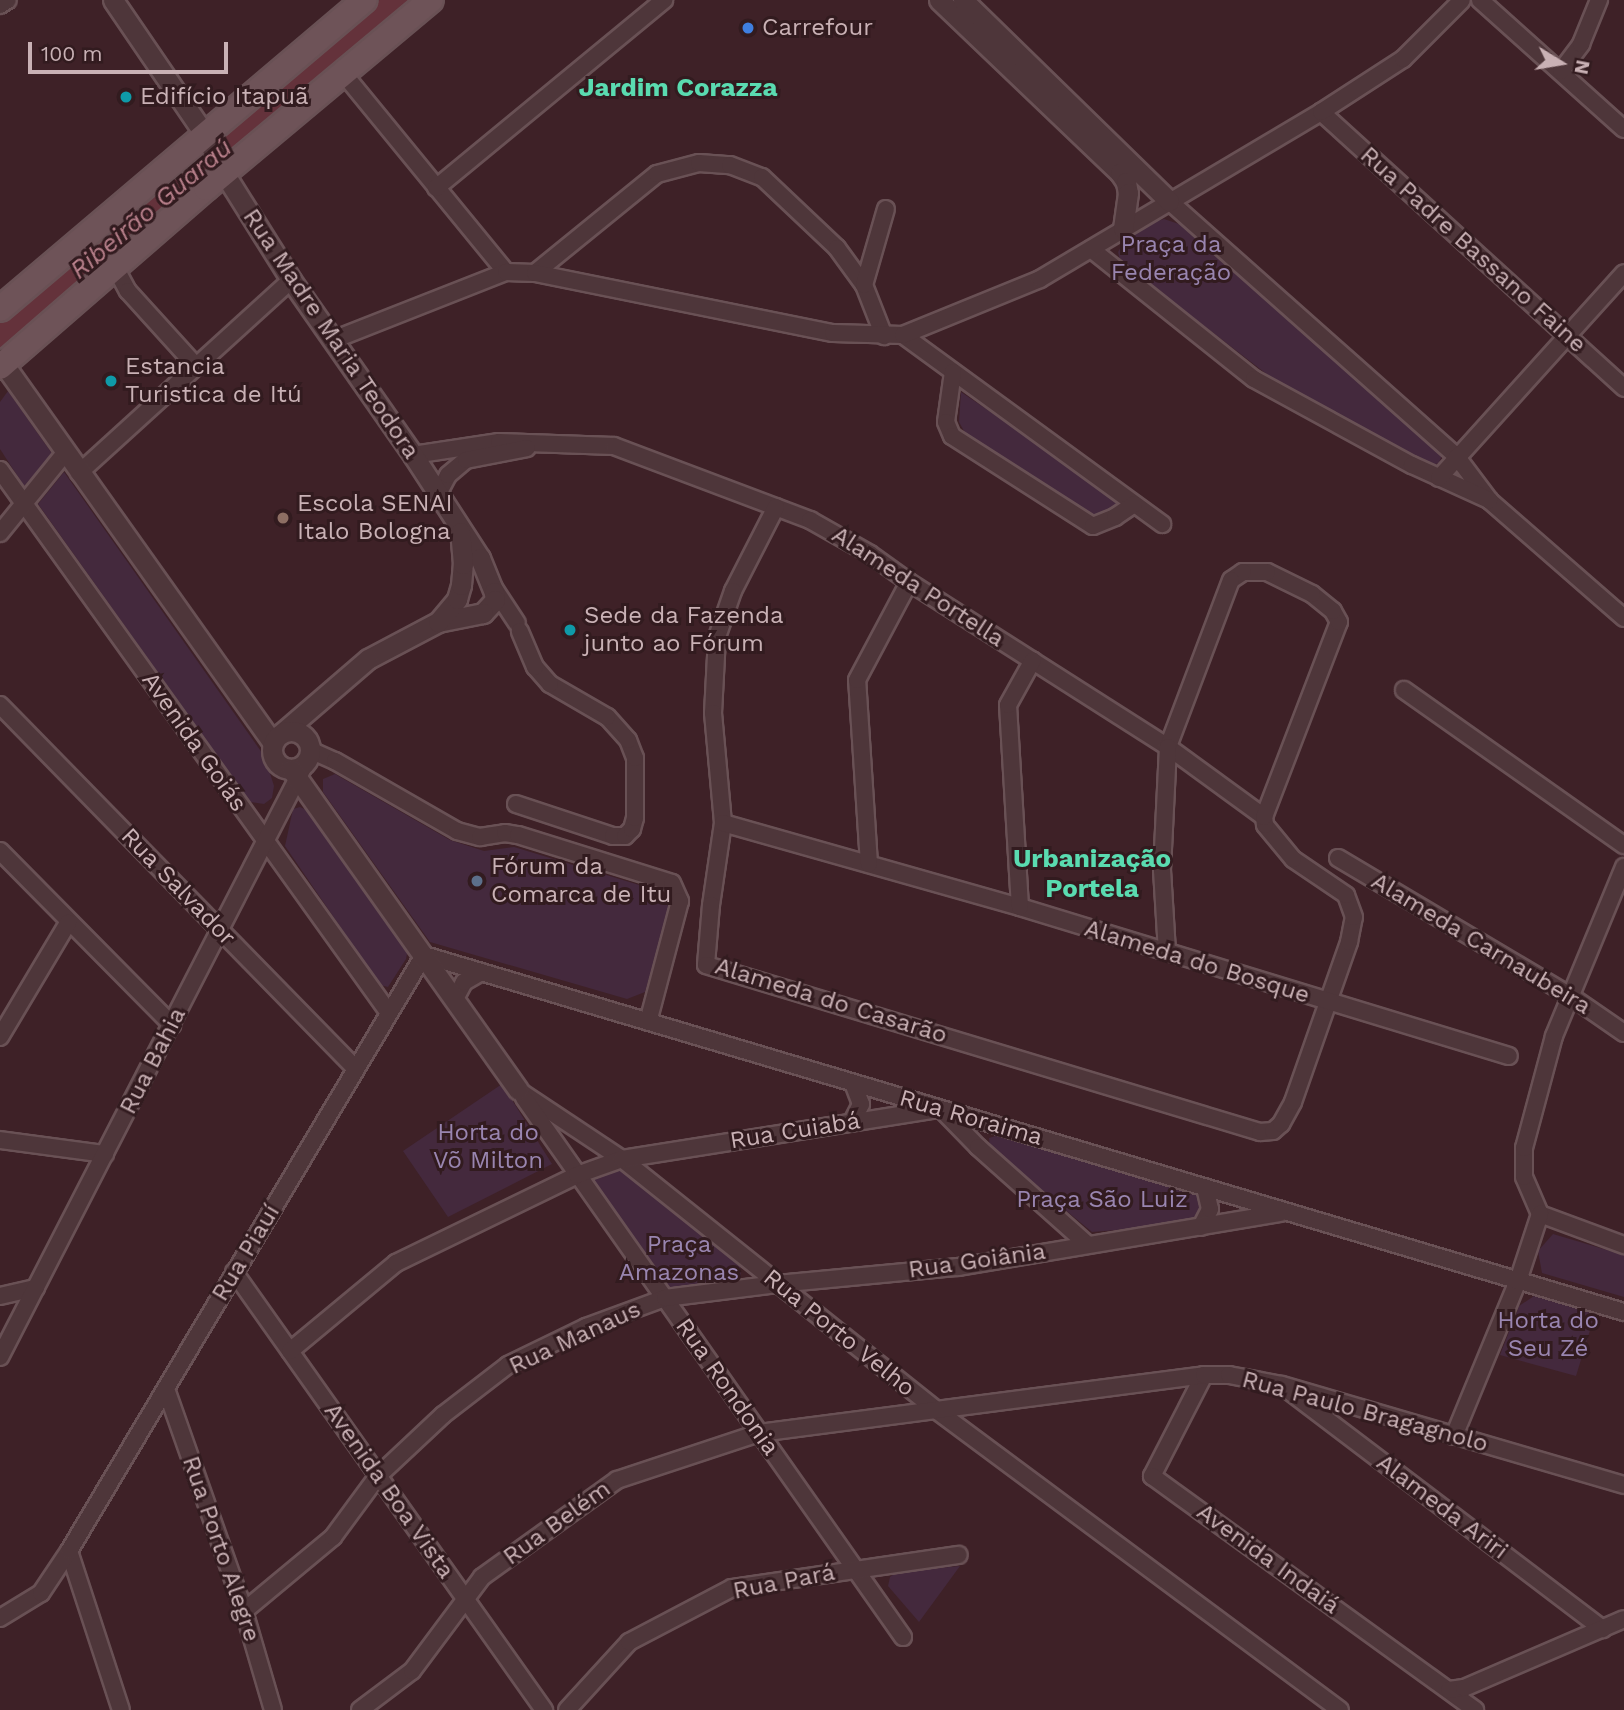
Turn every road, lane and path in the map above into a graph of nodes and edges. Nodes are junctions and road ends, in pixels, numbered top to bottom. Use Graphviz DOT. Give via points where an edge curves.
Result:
graph roads {
  1 [pos="8,0"];
  2 [pos="113,0"];
  3 [pos="365,0"];
  4 [pos="431,0"];
  5 [pos="664,0"];
  6 [pos="939,0"];
  7 [pos="963,0"];
  8 [pos="1462,0"];
  9 [pos="1480,0"];
  10 [pos="1599,0"];
  11 [pos="0,5"];
  12 [pos="1561,71"];
  13 [pos="343,73"];
  14 [pos="1321,112"];
  15 [pos="1624,129"];
  16 [pos="207,139"];
  17 [pos="222,169"];
  18 [pos="436,188"];
  19 [pos="1169,201"];
  20 [pos="886,209"];
  21 [pos="1123,229"];
  22 [pos="1091,248"];
  23 [pos="115,267"];
  24 [pos="506,272"];
  25 [pos="535,273"];
  26 [pos="1624,273"];
  27 [pos="291,280"];
  28 [pos="864,285"];
  29 [pos="0,309"];
  30 [pos="903,335"];
  31 [pos="884,336"];
  32 [pos="1567,336"];
  33 [pos="333,340"];
  34 [pos="1,363"];
  35 [pos="196,366"];
  36 [pos="953,372"];
  37 [pos="1624,388"];
  38 [pos="536,446"];
  39 [pos="65,453"];
  40 [pos="413,455"];
  41 [pos="1457,457"];
  42 [pos="0,470"];
  43 [pos="79,473"];
  44 [pos="1438,478"];
  45 [pos="438,495"];
  46 [pos="1490,501"];
  47 [pos="1134,504"];
  48 [pos="25,505"];
  49 [pos="776,507"];
  50 [pos="1162,524"];
  51 [pos="460,531"];
  52 [pos="0,533"];
  53 [pos="909,582"];
  54 [pos="490,583"];
  55 [pos="459,592"];
  56 [pos="472,615"];
  57 [pos="1624,618"];
  58 [pos="438,622"];
  59 [pos="1033,660"];
  60 [pos="1404,690"];
  61 [pos="316,704"];
  62 [pos="0,705"];
  63 [pos="278,737"];
  64 [pos="1168,747"];
  65 [pos="304,760"];
  66 [pos="516,804"];
  67 [pos="1264,817"];
  68 [pos="723,823"];
  69 [pos="266,843"];
  70 [pos="1624,845"];
  71 [pos="0,851"];
  72 [pos="1338,858"];
  73 [pos="869,864"];
  74 [pos="1624,867"];
  75 [pos="1020,907"];
  76 [pos="68,923"];
  77 [pos="221,930"];
  78 [pos="1167,951"];
  79 [pos="424,955"];
  80 [pos="481,972"];
  81 [pos="1569,995"];
  82 [pos="455,999"];
  83 [pos="1326,1002"];
  84 [pos="389,1013"];
  85 [pos="648,1022"];
  86 [pos="172,1025"];
  87 [pos="1624,1033"];
  88 [pos="0,1037"];
  89 [pos="1509,1056"];
  90 [pos="356,1069"];
  91 [pos="853,1083"];
  92 [pos="518,1090"];
  93 [pos="940,1109"];
  94 [pos="852,1122"];
  95 [pos="0,1140"];
  96 [pos="105,1154"];
  97 [pos="622,1159"];
  98 [pos="577,1175"];
  99 [pos="1205,1188"];
  100 [pos="1233,1196"];
  101 [pos="1287,1212"];
  102 [pos="1540,1214"];
  103 [pos="1230,1222"];
  104 [pos="1201,1227"];
  105 [pos="1088,1245"];
  106 [pos="1624,1245"];
  107 [pos="234,1272"];
  108 [pos="1518,1281"];
  109 [pos="777,1283"];
  110 [pos="36,1288"];
  111 [pos="0,1296"];
  112 [pos="665,1298"];
  113 [pos="1624,1312"];
  114 [pos="290,1351"];
  115 [pos="0,1357"];
  116 [pos="1204,1375"];
  117 [pos="1282,1385"];
  118 [pos="166,1389"];
  119 [pos="936,1410"];
  120 [pos="759,1433"];
  121 [pos="1454,1436"];
  122 [pos="378,1476"];
  123 [pos="1624,1485"];
  124 [pos="69,1551"];
  125 [pos="959,1555"];
  126 [pos="855,1569"];
  127 [pos="466,1600"];
  128 [pos="244,1611"];
  129 [pos="0,1618"];
  130 [pos="1624,1619"];
  131 [pos="1603,1629"];
  132 [pos="903,1637"];
  133 [pos="1449,1690"];
  134 [pos="121,1710"];
  135 [pos="273,1710"];
  136 [pos="360,1710"];
  137 [pos="544,1710"];
  138 [pos="567,1710"];
  139 [pos="1340,1710"];
  140 [pos="1475,1710"];
  1 -- 11 [label="street"];
  2 -- 16 [label="street"];
  3 -- 16 [label="main road"];
  4 -- 13 [label="main road"];
  5 -- 18 [label="street"];
  6 -- 21 [label="street" via="1121,173 1128,193"];
  7 -- 19 [label="street"];
  8 -- 14 [label="street" via="1403,59"];
  9 -- 12 [label="street"];
  10 -- 12 [label="street" via="1581,44"];
  12 -- 15 [label="street"];
  13 -- 17 [label="main road"];
  13 -- 18 [label="street"];
  14 -- 19 [label="street"];
  14 -- 32 [label="street, Rua Padre Bassano Faine"];
  16 -- 17 [label="street, Rua Madre Maria Teodora"];
  16 -- 29 [label="main road"];
  17 -- 23 [label="main road"];
  17 -- 27 [label="street, Rua Madre Maria Teodora"];
  18 -- 24 [label="street"];
  19 -- 21 [label="street"];
  19 -- 41 [label="street"];
  20 -- 28 [label="street"];
  21 -- 22 [label="street"];
  22 -- 30 [label="street" via="1040,279"];
  22 -- 44 [label="street" via="1254,379"];
  23 -- 34 [label="main road"];
  23 -- 35 [label="street" via="128,291"];
  24 -- 25 [label="street"];
  24 -- 33 [label="street"];
  25 -- 28 [label="street" via="657,174 714,163 745,170 770,184 836,248"];
  25 -- 31 [label="street" via="833,333"];
  26 -- 32 [label="street"];
  27 -- 33 [label="street, Rua Madre Maria Teodora"];
  27 -- 35 [label="street"];
  28 -- 31 [label="street"];
  30 -- 31 [label="street"];
  30 -- 36 [label="street"];
  32 -- 37 [label="street, Rua Padre Bassano Faine"];
  32 -- 41 [label="street"];
  33 -- 40 [label="street, Rua Madre Maria Teodora"];
  34 -- 39 [label="street"];
  35 -- 43 [label="street"];
  36 -- 47 [label="street"];
  36 -- 47 [label="street" via="947,422 951,436 1093,526"];
  38 -- 40 [label="street, Alameda Portella" via="499,442"];
  38 -- 45 [label="street, Alameda Portella" via="466,460 448,475"];
  38 -- 49 [label="street, Alameda Portella" via="614,446"];
  39 -- 43 [label="street"];
  39 -- 48 [label="street"];
  40 -- 45 [label="street, Rua Madre Maria Teodora"];
  41 -- 44 [label="street"];
  41 -- 46 [label="street"];
  42 -- 48 [label="street, Avenida Goiás"];
  43 -- 63 [label="street"];
  44 -- 46 [label="street"];
  45 -- 51 [label="street, Rua Madre Maria Teodora"];
  46 -- 57 [label="street"];
  47 -- 50 [label="street"];
  48 -- 52 [label="street"];
  48 -- 69 [label="street, Avenida Goiás"];
  49 -- 53 [label="street, Alameda Portella" via="830,530"];
  49 -- 68 [label="street, Alameda do Casarão" via="733,591 717,637 713,713"];
  51 -- 54 [label="street, Rua Madre Maria Teodora" via="480,558"];
  51 -- 55 [label="street"];
  53 -- 59 [label="street, Alameda Portella"];
  53 -- 73 [label="street" via="857,680"];
  54 -- 55 [label="street" via="474,578"];
  54 -- 56 [label="street" via="495,600 490,609"];
  54 -- 66 [label="street" via="519,627 535,667 550,684 607,717 628,740 635,758 635,818 625,836"];
  55 -- 56 [label="street"];
  55 -- 58 [label="street"];
  56 -- 58 [label="street"];
  58 -- 61 [label="street" via="368,659"];
  59 -- 64 [label="street, Alameda Portella"];
  59 -- 75 [label="street" via="1008,705"];
  60 -- 70 [label="street"];
  61 -- 63 [label="street"];
  61 -- 65 [label="street"];
  62 -- 77 [label="street, Rua Salvador"];
  63 -- 65 [label="street" via="298,732"];
  63 -- 65 [label="street" via="273,758 284,768"];
  64 -- 67 [label="street, Alameda Portella"];
  64 -- 67 [label="street" via="1231,580 1244,572 1267,572 1312,594 1333,611 1339,622 1337,632"];
  64 -- 78 [label="street" via="1162,870"];
  65 -- 69 [label="street, Rua Bahia"];
  65 -- 79 [label="street" via="312,800"];
  65 -- 85 [label="street" via="335,761 457,831 481,838 518,835 672,883 680,901"];
  67 -- 83 [label="street" via="1277,844 1314,876 1346,895 1353,908 1349,942"];
  68 -- 73 [label="street, Alameda do Bosque"];
  68 -- 83 [label="street, Alameda do Casarão" via="706,965 1261,1132 1281,1124 1293,1102"];
  69 -- 77 [label="street, Rua Bahia"];
  69 -- 84 [label="street, Avenida Goiás"];
  71 -- 76 [label="street"];
  72 -- 81 [label="street, Alameda Carnaubeira"];
  73 -- 75 [label="street, Alameda do Bosque"];
  74 -- 81 [label="street"];
  75 -- 78 [label="street, Alameda do Bosque"];
  76 -- 86 [label="street"];
  76 -- 88 [label="street"];
  77 -- 86 [label="street, Rua Bahia"];
  77 -- 90 [label="street, Rua Salvador"];
  78 -- 83 [label="street, Alameda do Bosque"];
  79 -- 80 [label="street, Rua Roraima"];
  79 -- 82 [label="street"];
  79 -- 84 [label="street, Rua Piauí"];
  80 -- 82 [label="street" via="464,982"];
  80 -- 85 [label="street, Rua Roraima"];
  81 -- 87 [label="street, Alameda Carnaubeira"];
  81 -- 102 [label="street" via="1524,1148 1524,1177"];
  82 -- 92 [label="street, Rua Rondonia"];
  83 -- 89 [label="street, Alameda do Bosque"];
  84 -- 90 [label="street, Rua Piauí"];
  85 -- 91 [label="street, Rua Roraima"];
  86 -- 96 [label="street, Rua Bahia"];
  90 -- 107 [label="street, Rua Piauí"];
  91 -- 93 [label="street, Rua Roraima"];
  91 -- 94 [label="street" via="861,1104"];
  92 -- 97 [label="street, Rua Porto Velho"];
  92 -- 98 [label="street, Rua Rondonia"];
  93 -- 94 [label="street, Rua Cuiabá"];
  93 -- 99 [label="street, Rua Roraima"];
  93 -- 105 [label="street"];
  94 -- 97 [label="street, Rua Cuiabá"];
  95 -- 96 [label="street"];
  96 -- 110 [label="street, Rua Bahia"];
  97 -- 98 [label="street, Rua Cuiabá"];
  97 -- 109 [label="street, Rua Porto Velho"];
  98 -- 112 [label="street, Rua Rondonia"];
  98 -- 114 [label="street, Rua Cuiabá" via="396,1263"];
  99 -- 100 [label="street, Rua Roraima"];
  99 -- 104 [label="street" via="1210,1209"];
  100 -- 101 [label="street, Rua Roraima"];
  100 -- 103 [label="street"];
  101 -- 103 [label="street, Rua Goiânia"];
  101 -- 108 [label="street, Rua Roraima"];
  102 -- 106 [label="street"];
  102 -- 108 [label="street"];
  103 -- 104 [label="street, Rua Goiânia"];
  104 -- 105 [label="street, Rua Goiânia"];
  105 -- 109 [label="street, Rua Goiânia" via="958,1267"];
  107 -- 114 [label="street, Avenida Boa Vista"];
  107 -- 118 [label="street, Rua Piauí"];
  108 -- 113 [label="street, Rua Roraima"];
  108 -- 121 [label="street"];
  109 -- 112 [label="street, Rua Goiânia"];
  109 -- 119 [label="street, Rua Porto Velho"];
  110 -- 111 [label="street"];
  110 -- 115 [label="street, Rua Bahia"];
  112 -- 120 [label="street, Rua Rondonia"];
  112 -- 122 [label="street, Rua Manaus" via="586,1327 508,1365 443,1415"];
  114 -- 122 [label="street, Avenida Boa Vista"];
  116 -- 117 [label="street, Rua Paulo Bragagnolo" via="1255,1378"];
  116 -- 119 [label="street, Rua Paulo Bragagnolo"];
  116 -- 133 [label="street, Avenida Indaiá" via="1152,1476"];
  117 -- 121 [label="street, Rua Paulo Bragagnolo"];
  117 -- 131 [label="street, Alameda Ariri"];
  118 -- 124 [label="street, Rua Piauí"];
  118 -- 128 [label="street, Rua Porto Alegre"];
  119 -- 120 [label="street, Rua Belém"];
  119 -- 139 [label="street, Rua Porto Velho"];
  120 -- 126 [label="street, Rua Rondonia"];
  120 -- 127 [label="street, Rua Belém" via="617,1480 482,1577"];
  121 -- 123 [label="street, Rua Paulo Bragagnolo"];
  122 -- 127 [label="street, Avenida Boa Vista"];
  122 -- 128 [label="street, Rua Manaus" via="332,1537"];
  124 -- 129 [label="street, Rua Piauí" via="41,1593"];
  124 -- 134 [label="street"];
  125 -- 126 [label="street, Rua Pará"];
  126 -- 132 [label="street, Rua Rondonia"];
  126 -- 138 [label="street, Rua Pará" via="732,1588 629,1642"];
  127 -- 136 [label="street, Rua Belém" via="412,1671"];
  127 -- 137 [label="street, Avenida Boa Vista"];
  128 -- 135 [label="street, Rua Porto Alegre"];
  130 -- 131 [label="street"];
  131 -- 133 [label="street" via="1464,1688"];
  133 -- 140 [label="street, Avenida Indaiá"];
}
